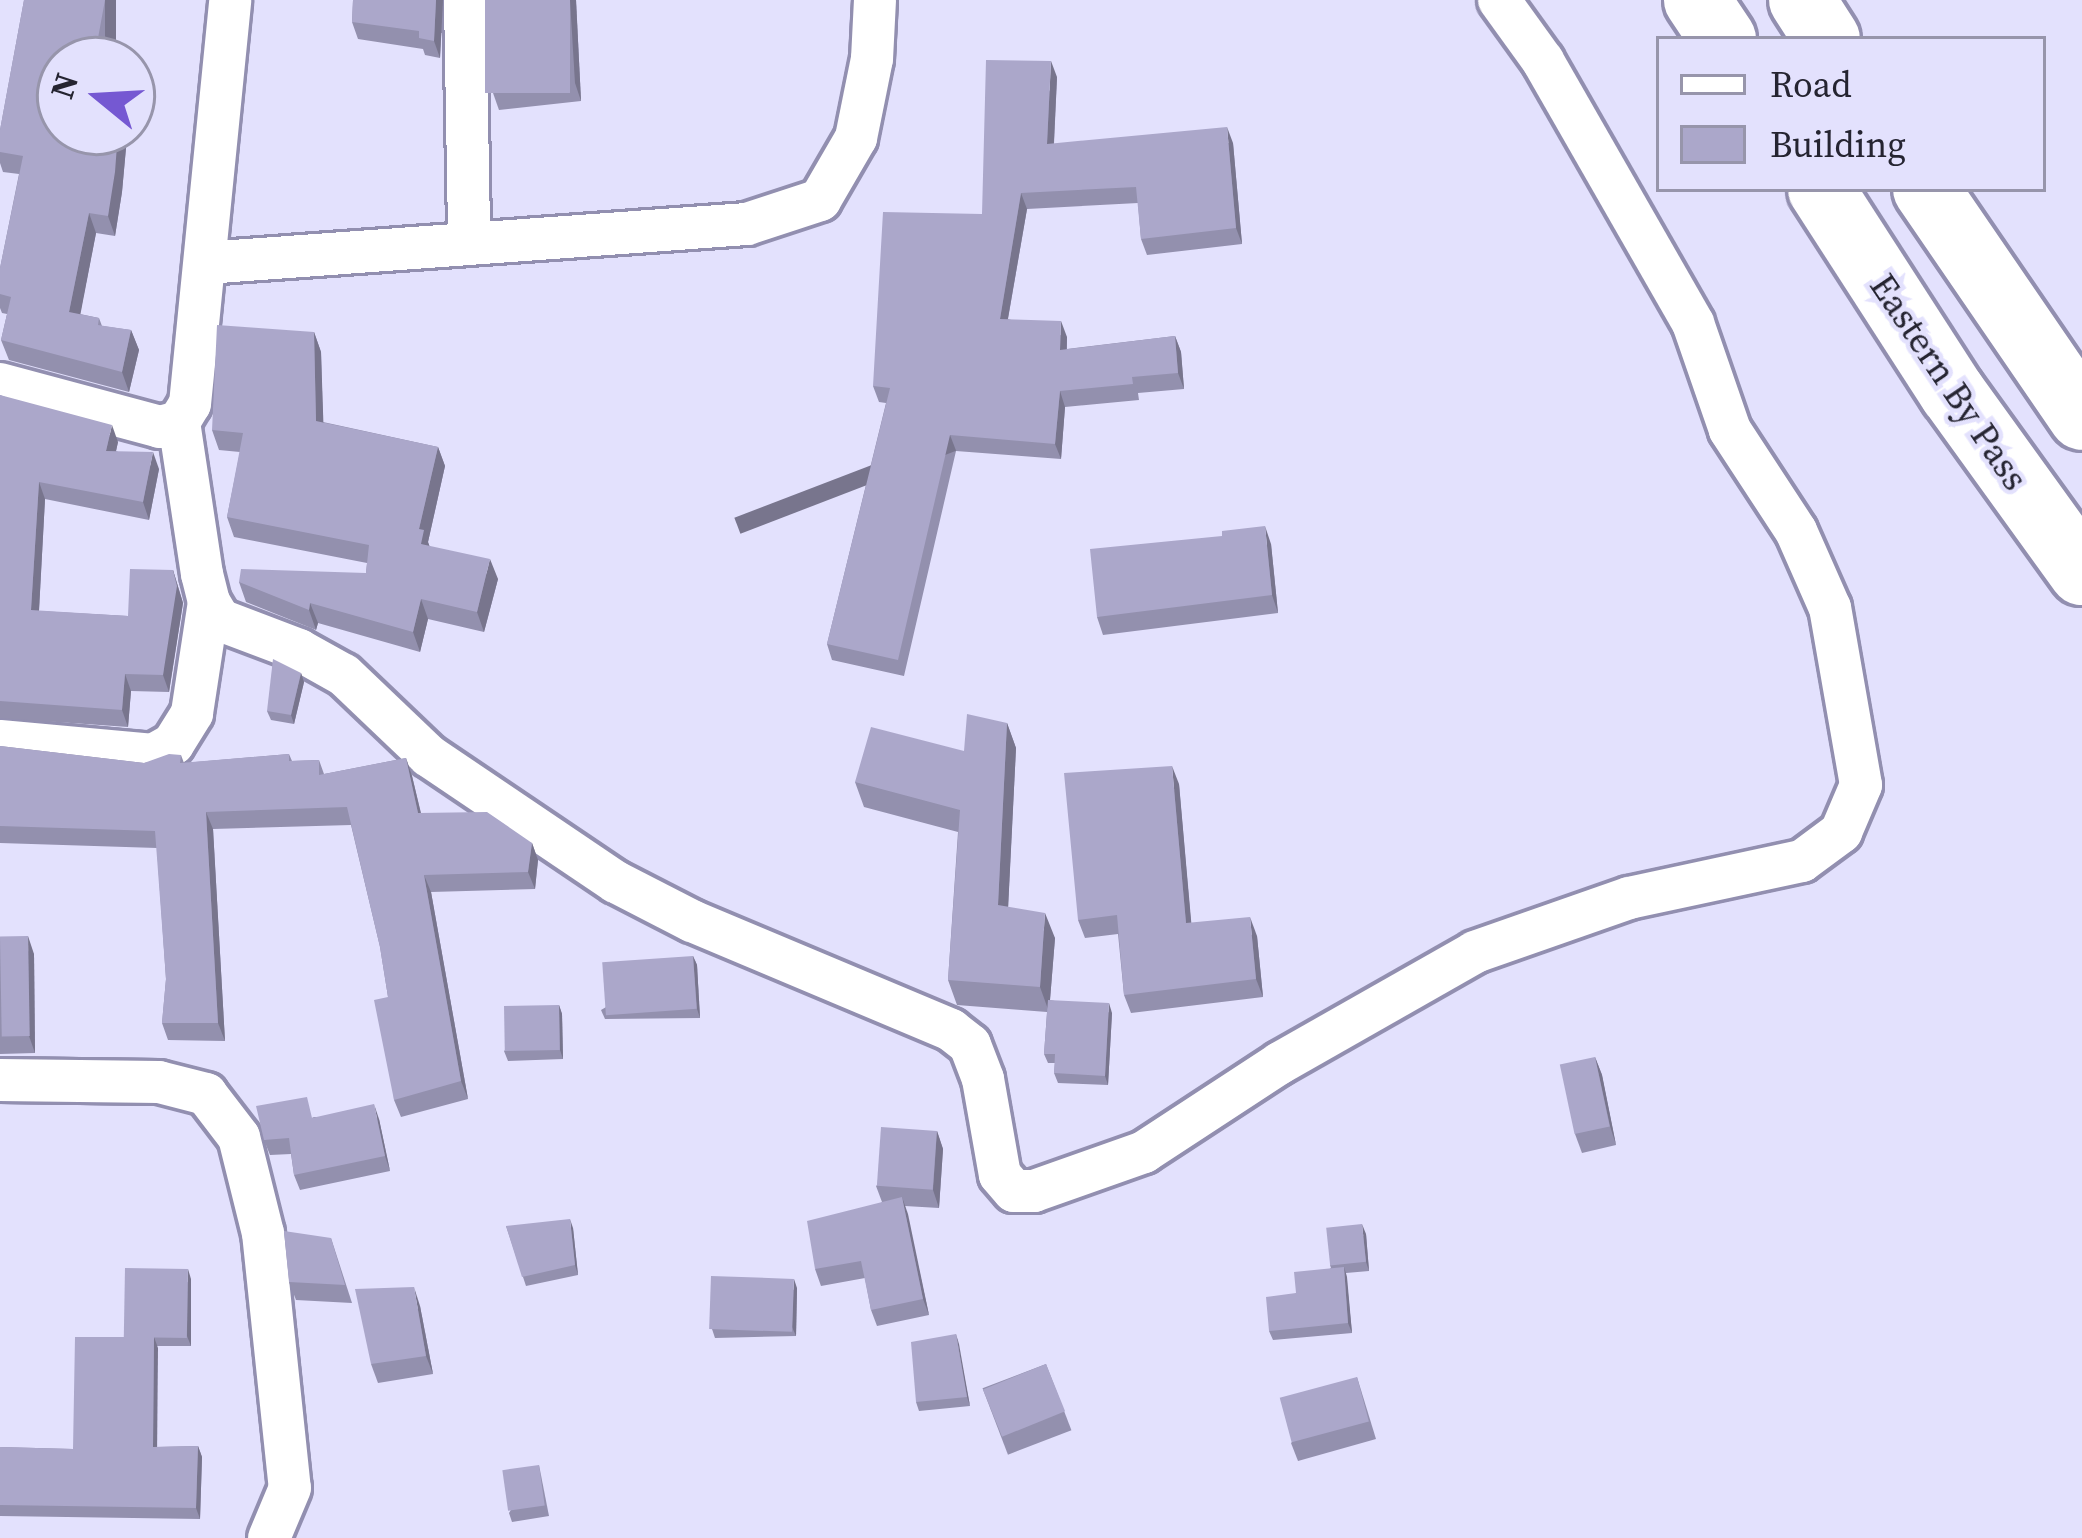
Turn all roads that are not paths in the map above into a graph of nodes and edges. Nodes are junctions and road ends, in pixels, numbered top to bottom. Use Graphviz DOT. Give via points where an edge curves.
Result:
graph roads {
  1 [pos="230,0"];
  2 [pos="465,0"];
  3 [pos="875,0"];
  4 [pos="1499,0"];
  5 [pos="1697,0"];
  6 [pos="1802,0"];
  7 [pos="1721,36"];
  8 [pos="1825,36"];
  9 [pos="1823,192"];
  10 [pos="1928,192"];
  11 [pos="470,241"];
  12 [pos="205,263"];
  13 [pos="0,384"];
  14 [pos="2082,417"];
  15 [pos="179,422"];
  16 [pos="2082,572"];
  17 [pos="209,602"];
  18 [pos="0,741"];
  19 [pos="0,1080"];
  20 [pos="269,1538"];
  1 -- 12 [label="street"];
  2 -- 11 [label="street"];
  3 -- 11 [label="street" via="856,138 820,200 747,224"];
  4 -- 17 [label="street" via="1544,61 1693,323 1730,430 1796,531 1829,608 1861,785 1841,832 1802,861 1629,898 1475,952 1144,1152 1014,1191 1000,1174 970,1045 951,1030 616,882 429,757 344,676 220,620"];
  5 -- 7 [label="main road"];
  6 -- 8 [label="main road"];
  9 -- 16 [label="main road, Eastern By Pass" via="1952,392"];
  10 -- 14 [label="main road"];
  11 -- 12 [label="street"];
  12 -- 15 [label="street" via="190,404"];
  13 -- 15 [label="street" via="160,428"];
  15 -- 17 [label="street"];
  17 -- 18 [label="street" via="192,713 173,744 153,755"];
  19 -- 20 [label="street" via="159,1082 206,1094 239,1137 263,1233 290,1488"];
}
